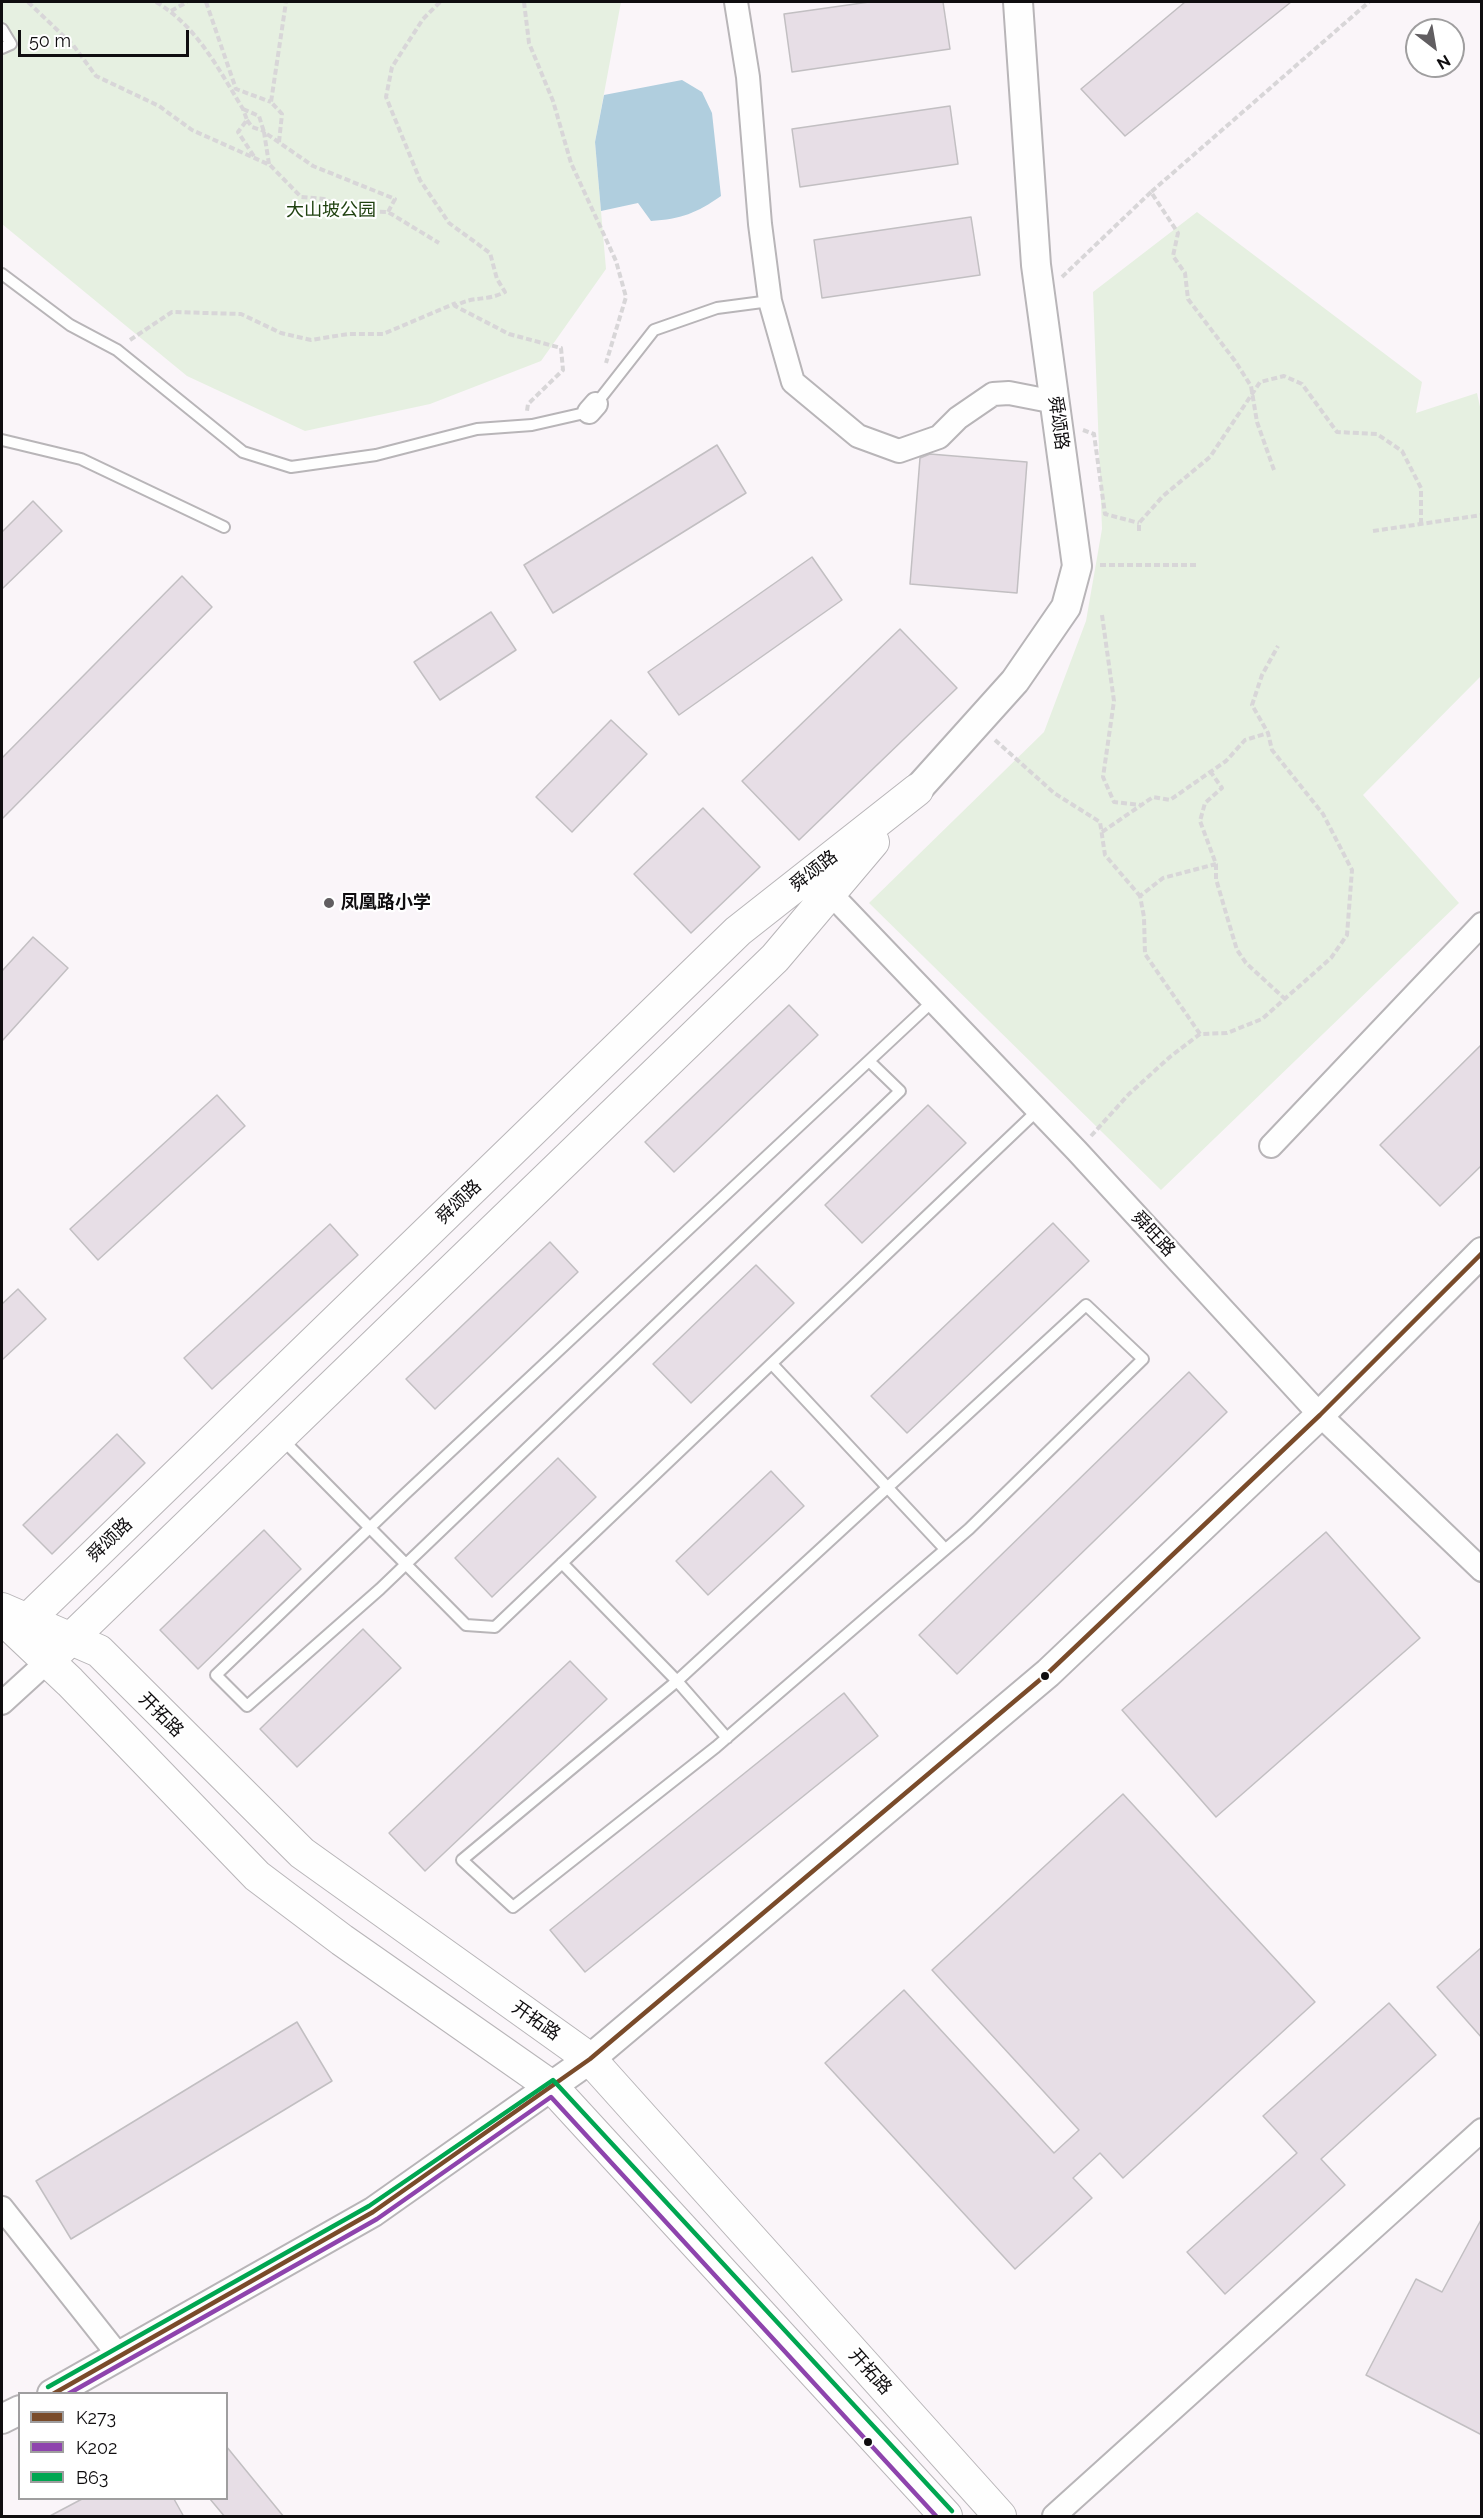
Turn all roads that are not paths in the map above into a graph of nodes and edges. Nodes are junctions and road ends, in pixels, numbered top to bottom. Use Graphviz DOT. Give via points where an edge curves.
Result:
graph roads {
  1 [pos="736,2"];
  2 [pos="1018,2"];
  3 [pos="2,29"];
  4 [pos="2,48"];
  5 [pos="2,274"];
  6 [pos="770,300"];
  7 [pos="1056,411"];
  8 [pos="2,440"];
  9 [pos="224,527"];
  10 [pos="917,790"];
  11 [pos="830,893"];
  12 [pos="1482,924"];
  13 [pos="933,1001"];
  14 [pos="869,1061"];
  15 [pos="1038,1110"];
  16 [pos="1271,1146"];
  17 [pos="1482,1252"];
  18 [pos="772,1364"];
  19 [pos="1320,1415"];
  20 [pos="280,1437"];
  21 [pos="887,1487"];
  22 [pos="370,1528"];
  23 [pos="945,1549"];
  24 [pos="562,1563"];
  25 [pos="406,1564"];
  26 [pos="1482,1570"];
  27 [pos="11,1620"];
  28 [pos="70,1639"];
  29 [pos="48,1661"];
  30 [pos="677,1681"];
  31 [pos="2,1703"];
  32 [pos="727,1738"];
  33 [pos="590,2059"];
  34 [pos="552,2087"];
  35 [pos="1482,2130"];
  36 [pos="2,2208"];
  37 [pos="119,2356"];
  38 [pos="56,2392"];
  39 [pos="18,2411"];
  40 [pos="2,2419"];
  41 [pos="946,2517"];
  42 [pos="1000,2517"];
  43 [pos="1054,2517"];
  1 -- 6 [label="street" via="748,77"];
  2 -- 7 [label="street, 舜颂路" via="1041,297"];
  3 -- 4 [label="lane" via="11,44"];
  5 -- 6 [label="lane" via="70,325 117,350 243,452 291,467 376,455 477,429 536,425 592,408 654,330 717,308"];
  6 -- 7 [label="street" via="793,382 858,436 899,451 939,437 958,418 993,394 1009,393"];
  7 -- 10 [label="street, 舜颂路" via="1077,566 1066,607 1015,681"];
  8 -- 9 [label="lane" via="81,459"];
  10 -- 11 [label="main road, 舜颂路"];
  10 -- 27 [label="main road, 舜颂路" via="738,931"];
  11 -- 13 [label="street, 舜旺路"];
  11 -- 20 [label="main road, 舜颂路" via="775,958"];
  12 -- 16 [label="street"];
  13 -- 14 [label="lane"];
  13 -- 15 [label="street, 舜旺路"];
  14 -- 22 [label="lane"];
  14 -- 25 [label="lane" via="900,1091"];
  15 -- 18 [label="lane"];
  15 -- 19 [label="street, 舜旺路"];
  17 -- 19 [label="street"];
  18 -- 21 [label="lane"];
  18 -- 24 [label="lane"];
  19 -- 26 [label="street, 舜旺路"];
  19 -- 33 [label="street" via="1048,1673"];
  20 -- 22 [label="lane"];
  20 -- 28 [label="main road, 舜颂路"];
  21 -- 23 [label="lane"];
  21 -- 23 [label="lane" via="1086,1305 1143,1359"];
  21 -- 30 [label="lane"];
  22 -- 25 [label="lane"];
  22 -- 25 [label="lane" via="216,1675 248,1706"];
  23 -- 32 [label="lane"];
  24 -- 25 [label="lane" via="495,1627 466,1625"];
  24 -- 30 [label="lane"];
  27 -- 28 [label="main road, 开拓路"];
  27 -- 29 [label="main road"];
  28 -- 29 [label="main road, 舜颂路"];
  28 -- 33 [label="main road, 开拓路" via="99,1651 302,1854"];
  29 -- 31 [label="street"];
  29 -- 34 [label="main road" via="257,1876"];
  30 -- 32 [label="lane"];
  30 -- 32 [label="lane" via="462,1860 513,1907"];
  33 -- 34 [label="street"];
  33 -- 42 [label="main road, 开拓路"];
  34 -- 37 [label="street" via="373,2212"];
  34 -- 41 [label="main road"];
  35 -- 43 [label="street"];
  36 -- 37 [label="street"];
  37 -- 38 [label="street"];
  39 -- 40 [label="street"];
}
